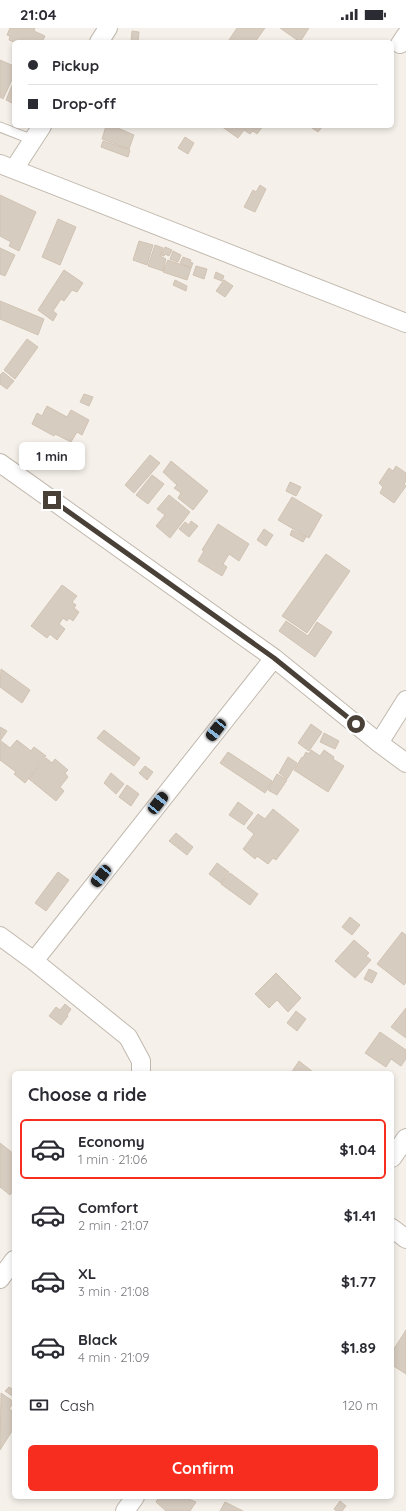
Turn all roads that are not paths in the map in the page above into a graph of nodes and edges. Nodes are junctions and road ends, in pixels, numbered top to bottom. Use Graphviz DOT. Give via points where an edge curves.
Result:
graph roads {
  1 [pos="108,28"];
  2 [pos="100,40"];
  3 [pos="0,127"];
  4 [pos="38,133"];
  5 [pos="7,166"];
  6 [pos="406,323"];
  7 [pos="0,463"];
  8 [pos="274,658"];
  9 [pos="406,700"];
  10 [pos="379,743"];
  11 [pos="406,763"];
  12 [pos="0,936"];
  13 [pos="34,961"];
  14 [pos="141,1071"];
  15 [pos="406,1138"];
  16 [pos="394,1155"];
  17 [pos="394,1230"];
  18 [pos="406,1239"];
  19 [pos="12,1263"];
  20 [pos="0,1279"];
  21 [pos="134,1499"];
  22 [pos="125,1511"];
  1 -- 2 [label="street"];
  3 -- 4 [label="lane"];
  4 -- 5 [label="street"];
  5 -- 6 [label="street"];
  7 -- 8 [label="street"];
  8 -- 10 [label="street"];
  8 -- 13 [label="street"];
  9 -- 10 [label="street"];
  10 -- 11 [label="street"];
  12 -- 13 [label="street"];
  13 -- 14 [label="street" via="128,1037 141,1061"];
  15 -- 16 [label="street"];
  17 -- 18 [label="street"];
  19 -- 20 [label="street"];
  21 -- 22 [label="street"];
}
